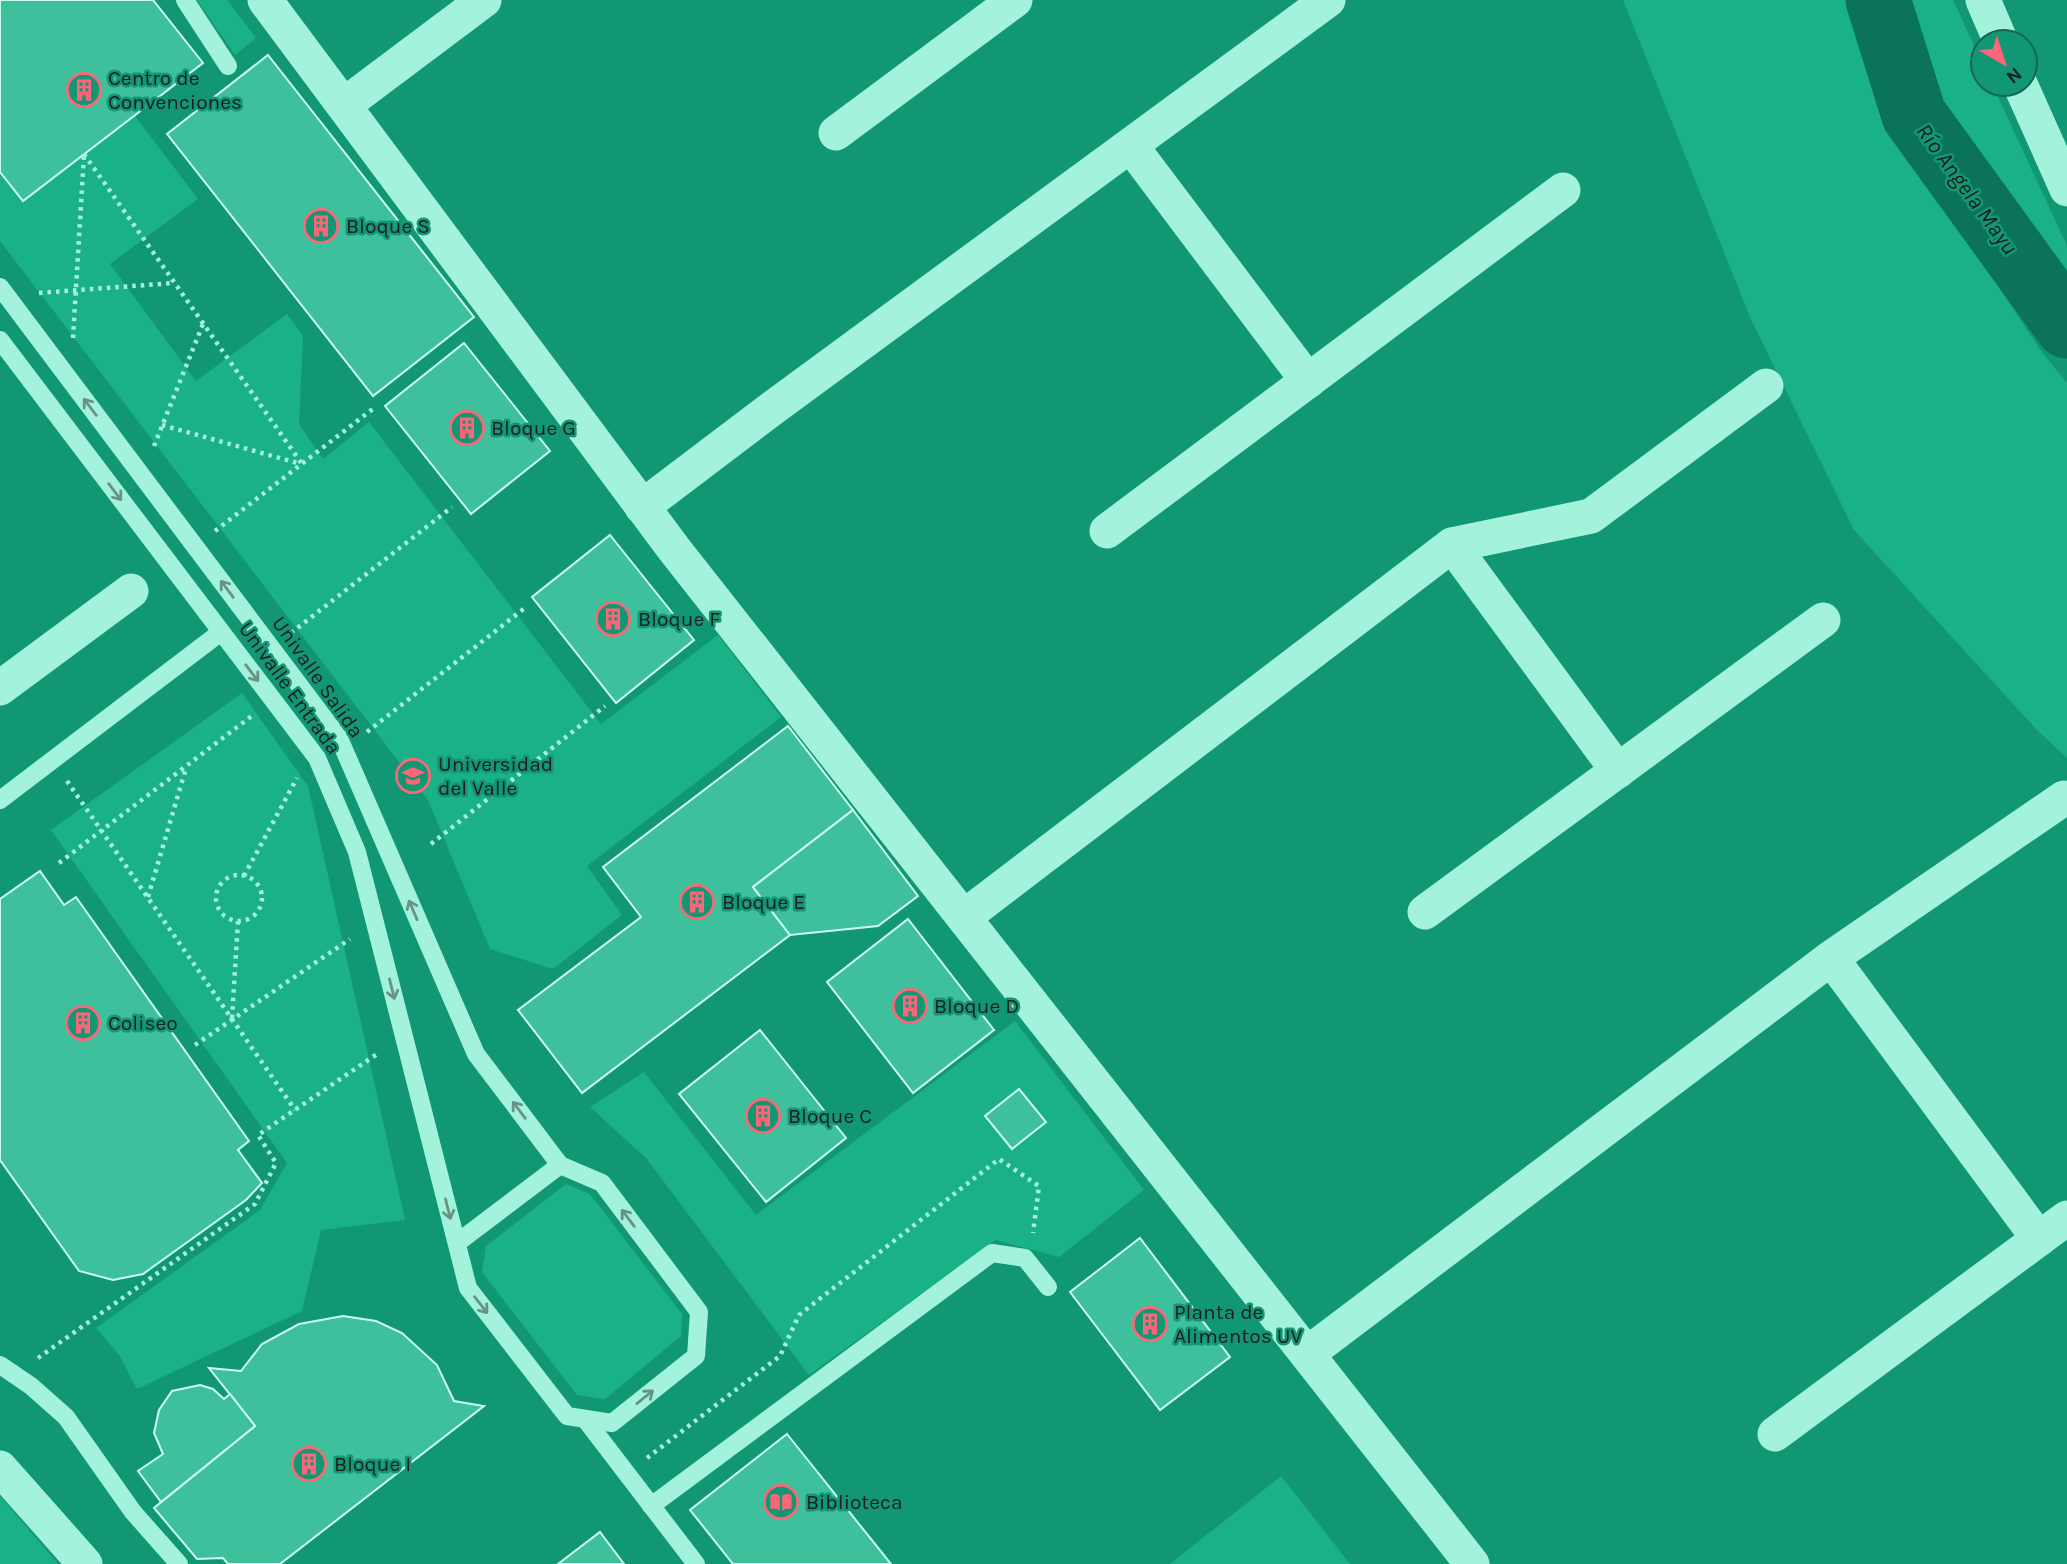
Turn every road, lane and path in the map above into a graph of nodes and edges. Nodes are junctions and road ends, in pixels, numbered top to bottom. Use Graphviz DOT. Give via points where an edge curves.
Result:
graph roads {
  1 [pos="185,0"];
  2 [pos="265,0"];
  3 [pos="484,0"];
  4 [pos="1015,0"];
  5 [pos="1328,0"];
  6 [pos="1983,0"];
  7 [pos="1995,28"];
  8 [pos="228,66"];
  9 [pos="2026,98"];
  10 [pos="344,105"];
  11 [pos="836,133"];
  12 [pos="1131,146"];
  13 [pos="2067,188"];
  14 [pos="1563,190"];
  15 [pos="174,283"];
  16 [pos="76,290"];
  17 [pos="3,291"];
  18 [pos="203,324"];
  19 [pos="0,340"];
  20 [pos="71,381"];
  21 [pos="1308,381"];
  22 [pos="1766,386"];
  23 [pos="374,408"];
  24 [pos="162,425"];
  25 [pos="302,464"];
  26 [pos="142,476"];
  27 [pos="452,507"];
  28 [pos="642,507"];
  29 [pos="1107,531"];
  30 [pos="1452,545"];
  31 [pos="195,547"];
  32 [pos="131,591"];
  33 [pos="526,607"];
  34 [pos="1823,620"];
  35 [pos="221,632"];
  36 [pos="272,649"];
  37 [pos="0,688"];
  38 [pos="273,700"];
  39 [pos="604,705"];
  40 [pos="344,750"];
  41 [pos="312,751"];
  42 [pos="53,760"];
  43 [pos="186,767"];
  44 [pos="1618,771"];
  45 [pos="2064,798"];
  46 [pos="0,800"];
  47 [pos="102,831"];
  48 [pos="431,844"];
  49 [pos="59,863"];
  50 [pos="244,876"];
  51 [pos="148,898"];
  52 [pos="1425,912"];
  53 [pos="964,917"];
  54 [pos="239,922"];
  55 [pos="375,922"];
  56 [pos="1831,958"];
  57 [pos="232,1020"];
  58 [pos="404,1036"];
  59 [pos="195,1045"];
  60 [pos="295,1110"];
  61 [pos="560,1165"];
  62 [pos="2067,1217"];
  63 [pos="2039,1240"];
  64 [pos="457,1243"];
  65 [pos="1030,1264"];
  66 [pos="1048,1287"];
  67 [pos="1307,1354"];
  68 [pos="7,1370"];
  69 [pos="585,1419"];
  70 [pos="1775,1434"];
  71 [pos="0,1468"];
  72 [pos="627,1474"];
  73 [pos="651,1506"];
  74 [pos="85,1564"];
  75 [pos="179,1564"];
  76 [pos="696,1564"];
  77 [pos="1472,1564"];
  1 -- 8 [label="lane"];
  2 -- 10 [label="street"];
  3 -- 10 [label="street"];
  4 -- 11 [label="street"];
  5 -- 12 [label="street"];
  6 -- 7 [label="street"];
  9 -- 13 [label="street"];
  10 -- 28 [label="street"];
  12 -- 21 [label="street"];
  12 -- 28 [label="street"];
  14 -- 21 [label="street"];
  15 -- 16 [label="path"];
  15 -- 16 [label="path" via="85,154"];
  15 -- 18 [label="path"];
  16 -- 17 [label="path"];
  16 -- 20 [label="path"];
  17 -- 20 [label="lane, Univalle Salida"];
  18 -- 24 [label="path"];
  18 -- 25 [label="path"];
  19 -- 35 [label="lane, Univalle Entrada, one-way"];
  26 -- 20 [label="lane, Univalle Salida, one-way"];
  21 -- 29 [label="street"];
  22 -- 30 [label="street" via="1591,516"];
  23 -- 25 [label="path"];
  24 -- 25 [label="path"];
  24 -- 26 [label="path"];
  25 -- 31 [label="path"];
  26 -- 31 [label="lane, Univalle Salida"];
  27 -- 36 [label="path"];
  28 -- 53 [label="street"];
  30 -- 44 [label="street"];
  30 -- 53 [label="street"];
  36 -- 31 [label="lane, Univalle Salida, one-way"];
  32 -- 37 [label="street"];
  33 -- 40 [label="path"];
  34 -- 44 [label="street"];
  35 -- 38 [label="lane, Univalle Entrada, one-way"];
  35 -- 42 [label="lane"];
  36 -- 40 [label="lane, Univalle Salida"];
  38 -- 41 [label="lane, Univalle Entrada"];
  38 -- 43 [label="path"];
  39 -- 48 [label="path"];
  61 -- 40 [label="lane, Univalle Salida, one-way" via="476,1054"];
  41 -- 50 [label="path"];
  41 -- 55 [label="lane, Univalle Entrada" via="357,852"];
  42 -- 46 [label="lane"];
  42 -- 47 [label="path"];
  43 -- 47 [label="path"];
  43 -- 51 [label="path"];
  44 -- 52 [label="street"];
  45 -- 56 [label="street"];
  47 -- 49 [label="path"];
  47 -- 51 [label="path"];
  50 -- 54 [label="path" via="258,884 262,899 258,913"];
  50 -- 54 [label="path" via="222,882 216,896 219,912"];
  51 -- 57 [label="path"];
  53 -- 67 [label="street"];
  54 -- 57 [label="path"];
  55 -- 57 [label="path"];
  55 -- 58 [label="lane, Univalle Entrada, one-way"];
  56 -- 63 [label="street"];
  56 -- 67 [label="street"];
  57 -- 59 [label="path"];
  57 -- 60 [label="path"];
  58 -- 60 [label="path"];
  58 -- 64 [label="lane, Univalle Entrada, one-way"];
  60 -- 68 [label="path" via="258,1135 276,1163 255,1204"];
  61 -- 64 [label="lane"];
  69 -- 61 [label="lane, one-way" via="612,1423 696,1356 699,1312 602,1183"];
  62 -- 63 [label="street"];
  63 -- 70 [label="street"];
  64 -- 69 [label="lane, one-way" via="468,1288 567,1416"];
  65 -- 66 [label="lane"];
  65 -- 72 [label="path" via="1039,1186 999,1159 799,1315 780,1356"];
  65 -- 73 [label="lane" via="1024,1258 992,1253"];
  67 -- 77 [label="street"];
  68 -- 75 [label="lane" via="66,1417 133,1512"];
  69 -- 72 [label="lane"];
  71 -- 74 [label="street"];
  72 -- 73 [label="lane"];
  73 -- 76 [label="lane"];
}
